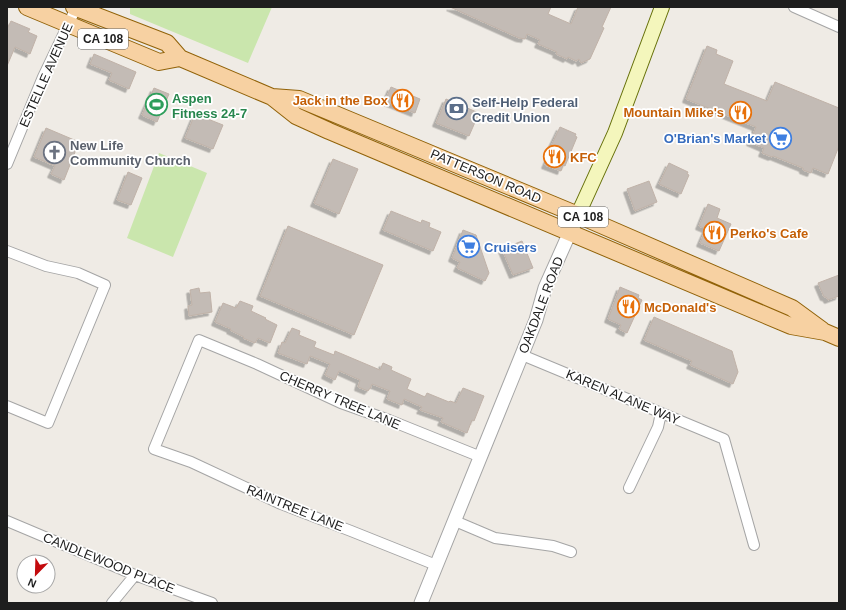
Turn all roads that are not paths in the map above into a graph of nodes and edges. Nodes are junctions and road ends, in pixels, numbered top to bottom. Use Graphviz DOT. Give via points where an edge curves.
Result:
graph roads {
  1 [pos="27,7"];
  2 [pos="662,7"];
  3 [pos="794,7"];
  4 [pos="75,8"];
  5 [pos="68,24"];
  6 [pos="839,27"];
  7 [pos="180,58"];
  8 [pos="272,97"];
  9 [pos="7,164"];
  10 [pos="578,215"];
  11 [pos="570,232"];
  12 [pos="7,250"];
  13 [pos="832,335"];
  14 [pos="522,355"];
  15 [pos="7,406"];
  16 [pos="661,413"];
  17 [pos="154,449"];
  18 [pos="481,456"];
  19 [pos="629,488"];
  20 [pos="456,521"];
  21 [pos="7,522"];
  22 [pos="754,545"];
  23 [pos="572,552"];
  24 [pos="436,565"];
  25 [pos="135,575"];
  26 [pos="112,603"];
  27 [pos="212,603"];
  28 [pos="421,603"];
  1 -- 5 [label="main road, CA 108"];
  2 -- 10 [label="main road, OAKDALE ROAD" via="614,133"];
  3 -- 6 [label="street"];
  4 -- 5 [label="street, ESTELLE AVENUE"];
  4 -- 7 [label="main road, PATTERSON ROAD / CA 108" via="167,43"];
  5 -- 7 [label="main road, CA 108" via="159,62"];
  5 -- 9 [label="street, ESTELLE AVENUE"];
  7 -- 8 [label="main road, PATTERSON ROAD / CA 108"];
  8 -- 10 [label="main road, PATTERSON ROAD / CA 108" via="299,99"];
  8 -- 11 [label="main road, PATTERSON ROAD / CA 108" via="296,116"];
  10 -- 11 [label="main road, OAKDALE ROAD"];
  10 -- 13 [label="main road, PATTERSON ROAD / CA 108" via="792,308"];
  11 -- 13 [label="main road, PATTERSON ROAD / CA 108" via="791,326"];
  11 -- 14 [label="street, OAKDALE ROAD" via="545,288"];
  12 -- 15 [label="street" via="46,266 78,273 105,285 48,423"];
  14 -- 16 [label="street, KAREN ALANE WAY"];
  14 -- 18 [label="street, OAKDALE ROAD"];
  16 -- 19 [label="street" via="658,427"];
  16 -- 22 [label="street, KAREN ALANE WAY" via="724,439"];
  17 -- 18 [label="street, CHERRY TREE LANE" via="200,340 341,403"];
  17 -- 24 [label="street, RAINTREE LANE" via="191,462 281,504"];
  18 -- 20 [label="street, OAKDALE ROAD"];
  20 -- 23 [label="street" via="495,538 553,546"];
  20 -- 24 [label="street, OAKDALE ROAD"];
  21 -- 25 [label="street, CANDLEWOOD PLACE"];
  24 -- 28 [label="street, OAKDALE ROAD"];
  25 -- 26 [label="street"];
  25 -- 27 [label="street, CANDLEWOOD PLACE"];
}
